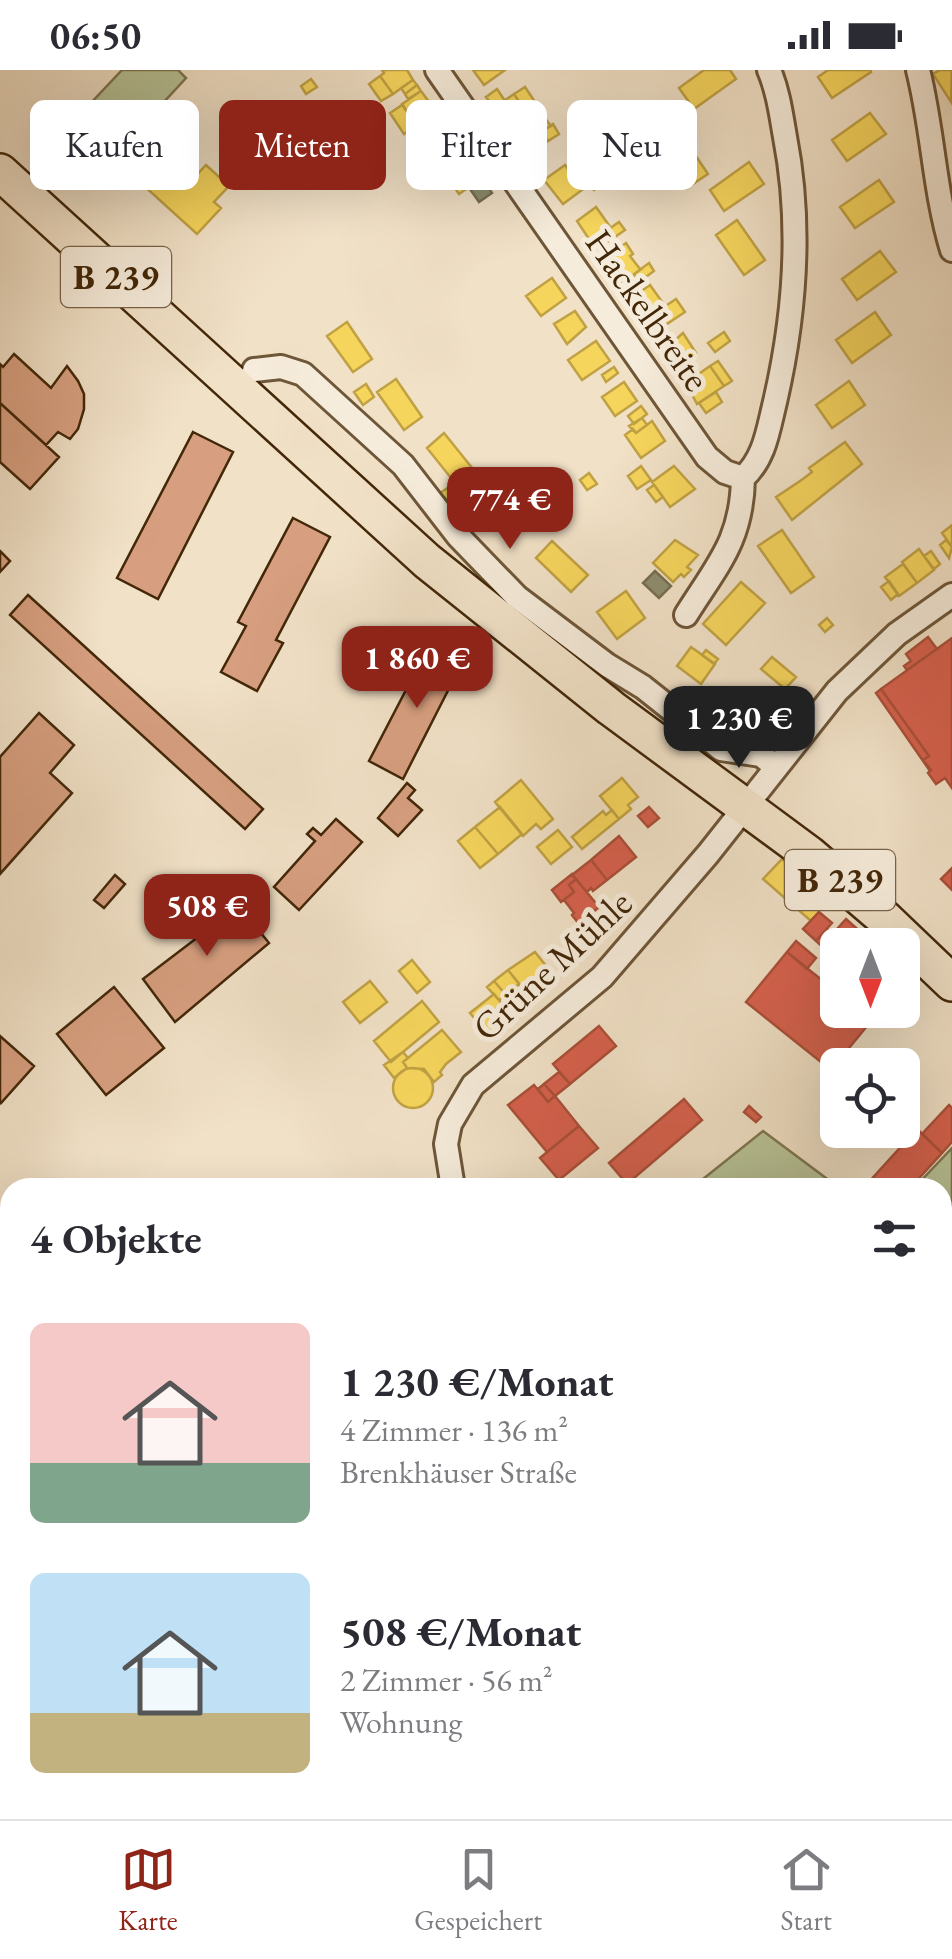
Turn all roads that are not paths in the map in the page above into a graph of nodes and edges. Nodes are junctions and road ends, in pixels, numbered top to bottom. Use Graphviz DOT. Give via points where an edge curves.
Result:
graph roads {
  1 [pos="437,70"];
  2 [pos="769,70"];
  3 [pos="918,70"];
  4 [pos="0,172"];
  5 [pos="952,250"];
  6 [pos="254,370"];
  7 [pos="743,478"];
  8 [pos="952,594"];
  9 [pos="686,615"];
  10 [pos="776,767"];
  11 [pos="745,808"];
  12 [pos="952,983"];
  13 [pos="451,1178"];
  1 -- 7 [label="street, Hackelbreite" via="707,457"];
  2 -- 7 [label="street" via="792,171 792,296 765,444"];
  3 -- 5 [label="street"];
  4 -- 11 [label="main road, B 239" via="427,561"];
  6 -- 10 [label="street" via="281,367 302,374 403,465 517,597 721,749 761,755"];
  7 -- 9 [label="street" via="733,540"];
  8 -- 10 [label="street, Grüne Mühle" via="836,691"];
  10 -- 11 [label="street, Grüne Mühle"];
  11 -- 12 [label="main road, B 239" via="885,918"];
  11 -- 13 [label="street, Grüne Mühle" via="602,977 472,1086 450,1124"];
}
